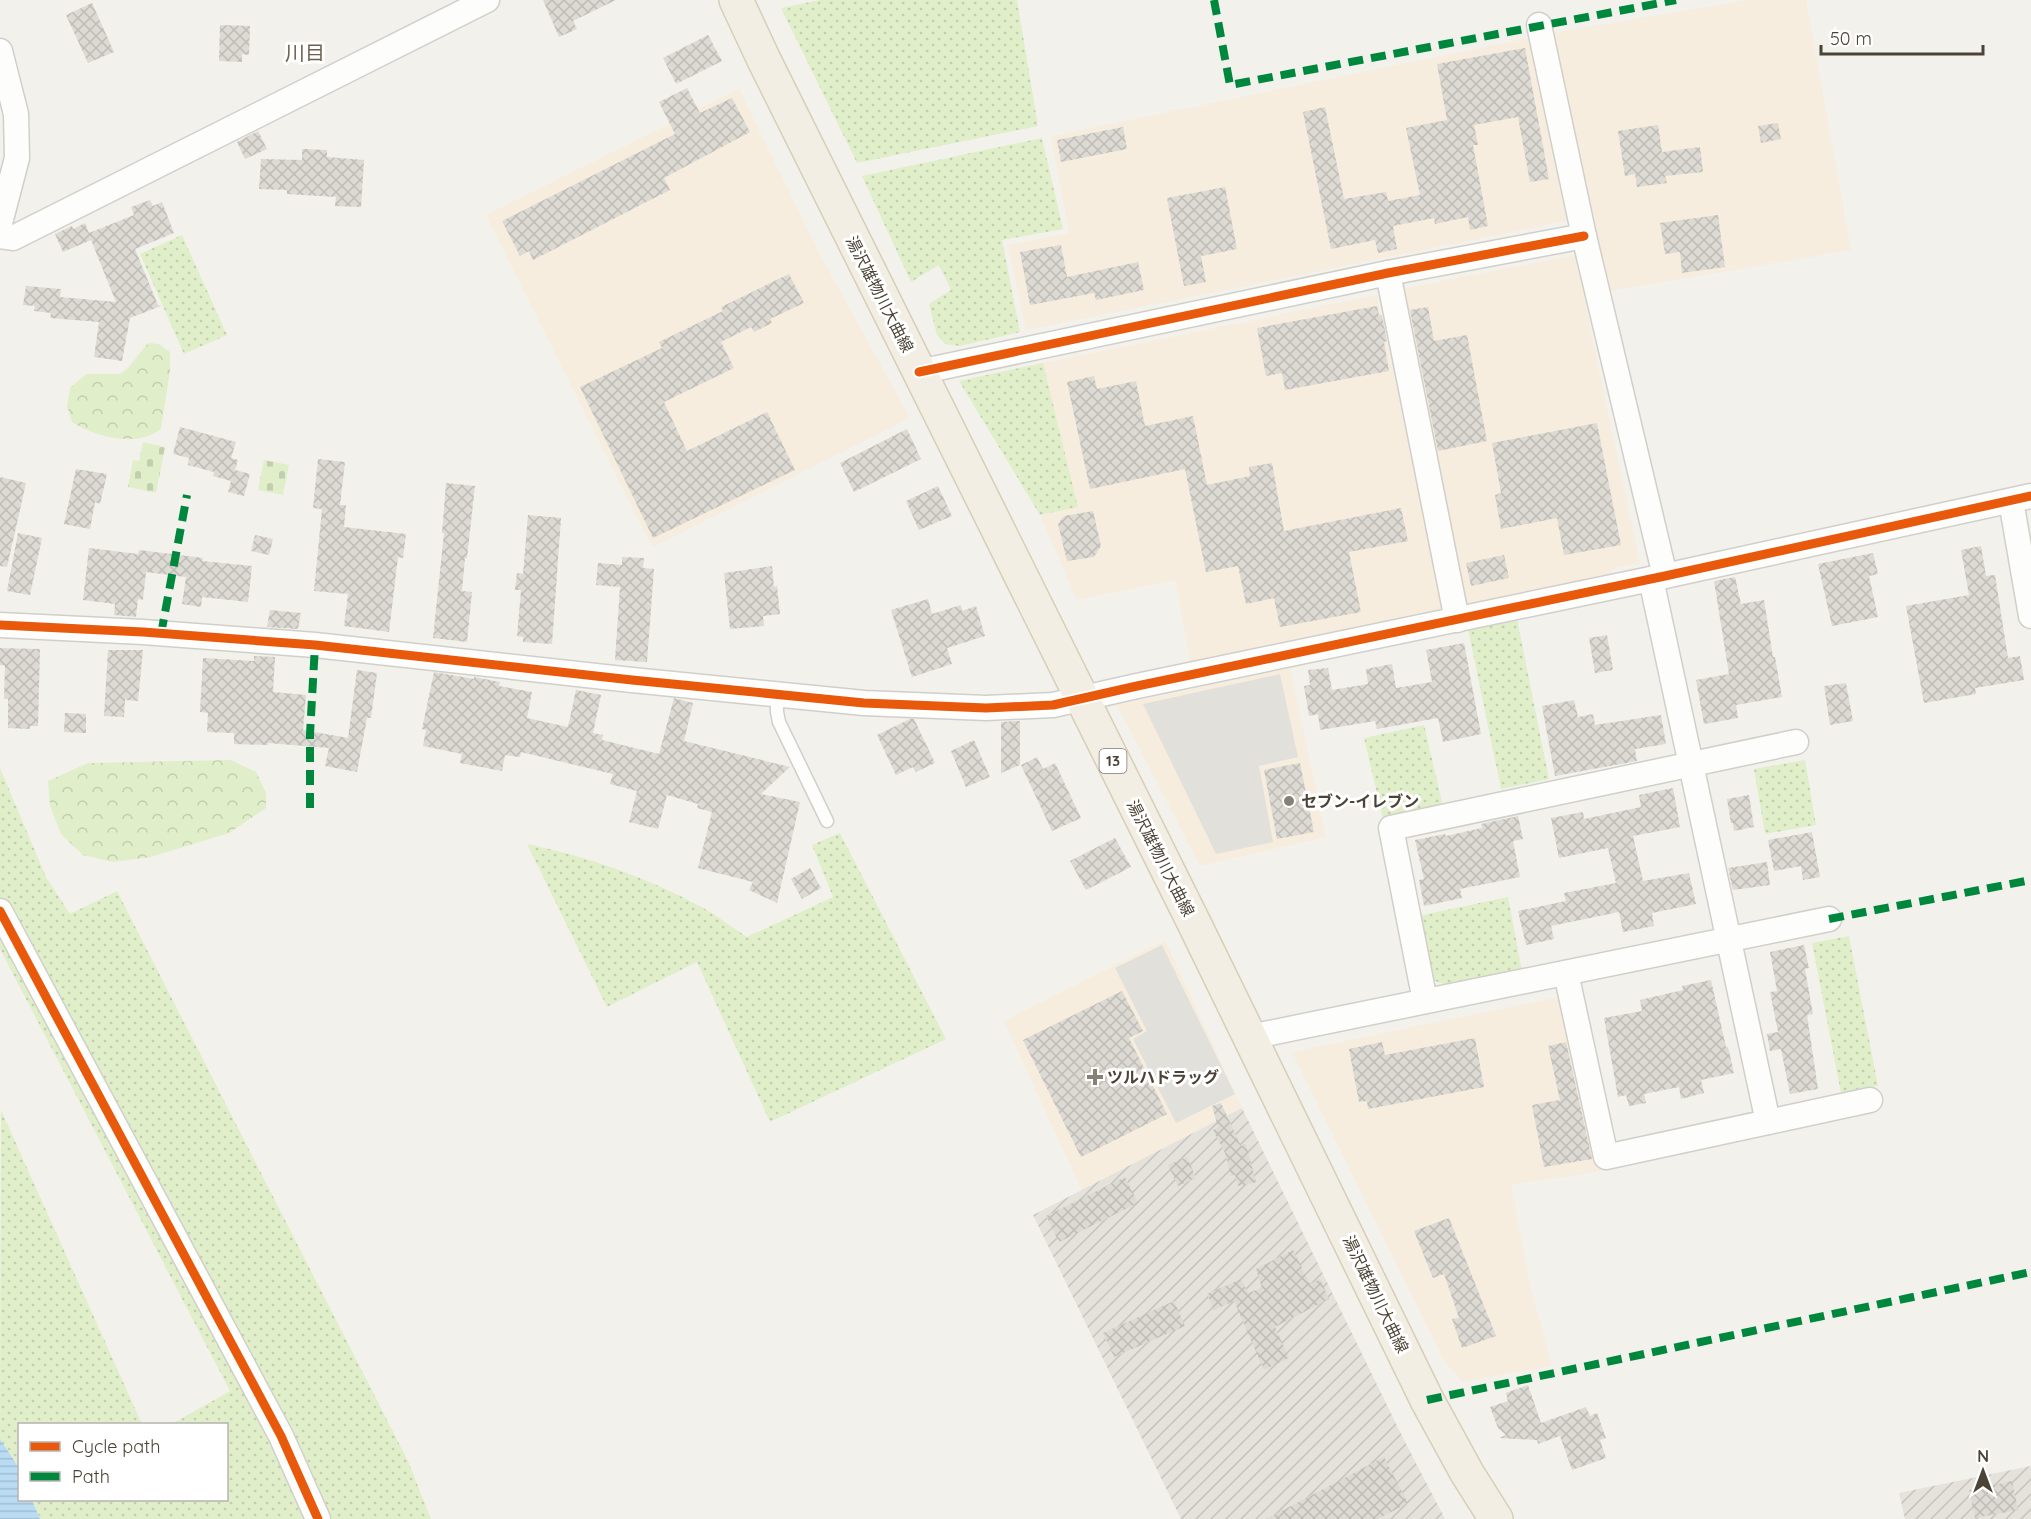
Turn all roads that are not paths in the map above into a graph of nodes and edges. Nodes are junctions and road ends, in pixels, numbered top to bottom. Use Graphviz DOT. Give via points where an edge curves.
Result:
graph roads {
  1 [pos="487,0"];
  2 [pos="736,0"];
  3 [pos="1539,25"];
  4 [pos="0,51"];
  5 [pos="6,99"];
  6 [pos="0,223"];
  7 [pos="0,236"];
  8 [pos="1584,236"];
  9 [pos="1388,273"];
  10 [pos="920,372"];
  11 [pos="2021,499"];
  12 [pos="1658,578"];
  13 [pos="2031,616"];
  14 [pos="1457,620"];
  15 [pos="0,625"];
  16 [pos="777,694"];
  17 [pos="1082,699"];
  18 [pos="1796,742"];
  19 [pos="1691,764"];
  20 [pos="826,821"];
  21 [pos="0,911"];
  22 [pos="1829,919"];
  23 [pos="1728,939"];
  24 [pos="1566,973"];
  25 [pos="1425,1001"];
  26 [pos="1250,1037"];
  27 [pos="1870,1100"];
  28 [pos="1768,1122"];
  29 [pos="318,1519"];
  30 [pos="1496,1519"];
  1 -- 7 [label="street" via="13,238"];
  2 -- 10 [label="main road, 湯沢雄物川大曲線 / 13"];
  3 -- 8 [label="street"];
  4 -- 5 [label="street"];
  5 -- 6 [label="street" via="16,114 17,158"];
  8 -- 9 [label="street"];
  8 -- 12 [label="street"];
  9 -- 10 [label="street"];
  9 -- 14 [label="street"];
  10 -- 17 [label="main road, 湯沢雄物川大曲線 / 13"];
  11 -- 12 [label="street"];
  11 -- 13 [label="street"];
  12 -- 14 [label="street"];
  12 -- 19 [label="street"];
  14 -- 17 [label="street"];
  15 -- 16 [label="street" via="315,645"];
  16 -- 17 [label="street" via="864,703 986,708 1053,705"];
  16 -- 20 [label="lane" via="779,722"];
  17 -- 26 [label="main road, 湯沢雄物川大曲線 / 13"];
  18 -- 19 [label="street"];
  19 -- 23 [label="street"];
  19 -- 25 [label="street" via="1391,828"];
  21 -- 29 [label="street" via="275,1426"];
  22 -- 23 [label="street"];
  23 -- 24 [label="street"];
  23 -- 28 [label="street"];
  24 -- 25 [label="street"];
  24 -- 28 [label="street" via="1606,1157"];
  25 -- 26 [label="street"];
  26 -- 30 [label="main road, 湯沢雄物川大曲線 / 13" via="1427,1400"];
  27 -- 28 [label="street"];
}
